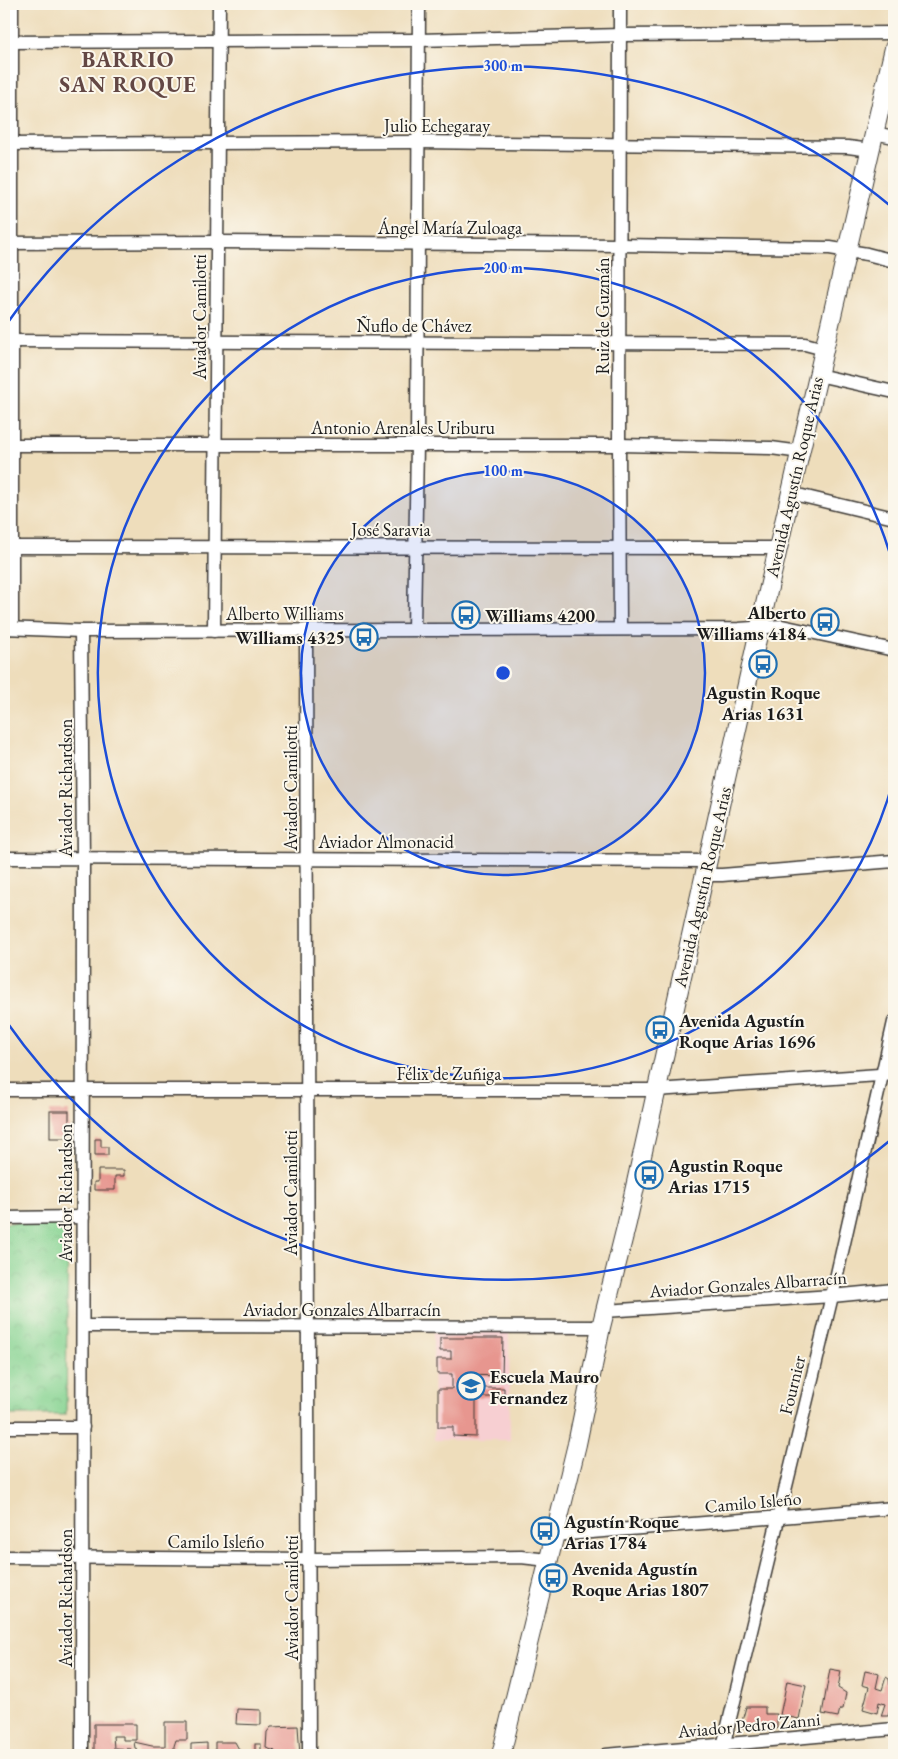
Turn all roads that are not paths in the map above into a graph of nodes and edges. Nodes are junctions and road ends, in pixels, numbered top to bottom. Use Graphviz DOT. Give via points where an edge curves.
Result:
graph roads {
  1 [pos="12,4"];
  2 [pos="219,4"];
  3 [pos="419,4"];
  4 [pos="620,4"];
  5 [pos="894,33"];
  6 [pos="621,35"];
  7 [pos="419,40"];
  8 [pos="219,41"];
  9 [pos="8,42"];
  10 [pos="894,48"];
  11 [pos="894,137"];
  12 [pos="872,141"];
  13 [pos="419,142"];
  14 [pos="218,143"];
  15 [pos="8,144"];
  16 [pos="620,144"];
  17 [pos="217,242"];
  18 [pos="8,243"];
  19 [pos="418,244"];
  20 [pos="620,245"];
  21 [pos="846,251"];
  22 [pos="894,261"];
  23 [pos="8,341"];
  24 [pos="217,342"];
  25 [pos="418,342"];
  26 [pos="620,344"];
  27 [pos="824,349"];
  28 [pos="818,375"];
  29 [pos="894,392"];
  30 [pos="216,444"];
  31 [pos="417,444"];
  32 [pos="8,445"];
  33 [pos="619,445"];
  34 [pos="801,452"];
  35 [pos="790,493"];
  36 [pos="894,518"];
  37 [pos="415,546"];
  38 [pos="619,546"];
  39 [pos="8,547"];
  40 [pos="215,547"];
  41 [pos="778,548"];
  42 [pos="760,626"];
  43 [pos="8,628"];
  44 [pos="620,628"];
  45 [pos="414,629"];
  46 [pos="81,630"];
  47 [pos="214,630"];
  48 [pos="306,630"];
  49 [pos="894,650"];
  50 [pos="4,858"];
  51 [pos="308,858"];
  52 [pos="83,859"];
  53 [pos="894,861"];
  54 [pos="706,868"];
  55 [pos="894,1022"];
  56 [pos="888,1075"];
  57 [pos="4,1090"];
  58 [pos="83,1090"];
  59 [pos="307,1090"];
  60 [pos="656,1090"];
  61 [pos="83,1217"];
  62 [pos="4,1218"];
  63 [pos="894,1290"];
  64 [pos="832,1296"];
  65 [pos="603,1319"];
  66 [pos="83,1326"];
  67 [pos="308,1327"];
  68 [pos="83,1426"];
  69 [pos="4,1427"];
  70 [pos="894,1508"];
  71 [pos="778,1517"];
  72 [pos="554,1535"];
  73 [pos="4,1557"];
  74 [pos="82,1557"];
  75 [pos="309,1559"];
  76 [pos="548,1560"];
  77 [pos="894,1729"];
  78 [pos="723,1750"];
  79 [pos="82,1755"];
  80 [pos="309,1755"];
  81 [pos="501,1755"];
  82 [pos="606,1755"];
  1 -- 9 [label="street"];
  2 -- 8 [label="street, Aviador Camilotti"];
  3 -- 7 [label="street"];
  4 -- 6 [label="street, Ruiz de Guzmán"];
  5 -- 6 [label="street"];
  6 -- 7 [label="street"];
  6 -- 16 [label="street, Ruiz de Guzmán"];
  7 -- 8 [label="street"];
  7 -- 13 [label="street"];
  8 -- 9 [label="street"];
  8 -- 14 [label="street, Aviador Camilotti"];
  9 -- 15 [label="street"];
  10 -- 12 [label="main road, Avenida Agustín Roque Arias"];
  11 -- 12 [label="street, Julio Echegaray"];
  12 -- 16 [label="street, Julio Echegaray" via="848,147"];
  12 -- 21 [label="main road, Avenida Agustín Roque Arias"];
  13 -- 14 [label="street, Julio Echegaray"];
  13 -- 16 [label="street, Julio Echegaray"];
  13 -- 19 [label="street"];
  14 -- 15 [label="street, Julio Echegaray"];
  14 -- 17 [label="street, Aviador Camilotti"];
  15 -- 18 [label="street"];
  16 -- 20 [label="street, Ruiz de Guzmán"];
  17 -- 18 [label="street, Ángel María Zuloaga"];
  17 -- 19 [label="street, Ángel María Zuloaga"];
  17 -- 24 [label="street, Aviador Camilotti"];
  18 -- 23 [label="street"];
  19 -- 20 [label="street, Ángel María Zuloaga"];
  19 -- 25 [label="street"];
  20 -- 21 [label="street, Ángel María Zuloaga" via="830,248"];
  20 -- 26 [label="street, Ruiz de Guzmán"];
  21 -- 22 [label="street, Ángel María Zuloaga"];
  21 -- 27 [label="main road, Avenida Agustín Roque Arias"];
  23 -- 24 [label="street, Ñuflo de Chávez"];
  23 -- 32 [label="street"];
  24 -- 25 [label="street, Ñuflo de Chávez"];
  24 -- 30 [label="street, Aviador Camilotti"];
  25 -- 26 [label="street, Ñuflo de Chávez"];
  25 -- 31 [label="street"];
  26 -- 27 [label="street, Ñuflo de Chávez" via="805,344"];
  26 -- 33 [label="street, Ruiz de Guzmán"];
  27 -- 28 [label="main road, Avenida Agustín Roque Arias"];
  28 -- 29 [label="street"];
  28 -- 34 [label="main road, Avenida Agustín Roque Arias"];
  30 -- 31 [label="street, Antonio Arenales Uriburu"];
  30 -- 32 [label="street, Antonio Arenales Uriburu"];
  30 -- 40 [label="street, Aviador Camilotti"];
  31 -- 33 [label="street, Antonio Arenales Uriburu"];
  31 -- 37 [label="street"];
  32 -- 39 [label="street"];
  33 -- 34 [label="street, Antonio Arenales Uriburu" via="771,448"];
  33 -- 38 [label="street, Ruiz de Guzmán"];
  34 -- 35 [label="main road, Avenida Agustín Roque Arias"];
  35 -- 36 [label="street"];
  35 -- 41 [label="main road, Avenida Agustín Roque Arias"];
  37 -- 38 [label="street, José Saravia"];
  37 -- 40 [label="street, José Saravia"];
  37 -- 45 [label="street"];
  38 -- 41 [label="street, José Saravia"];
  38 -- 44 [label="street, Ruiz de Guzmán"];
  39 -- 40 [label="street, José Saravia"];
  39 -- 43 [label="street"];
  40 -- 47 [label="street, Aviador Camilotti"];
  41 -- 42 [label="main road, Avenida Agustín Roque Arias"];
  42 -- 44 [label="street, Alberto Williams" via="739,629"];
  42 -- 49 [label="street, Alberto Williams" via="782,626"];
  42 -- 54 [label="main road, Avenida Agustín Roque Arias"];
  43 -- 46 [label="street, Alberto Williams"];
  44 -- 45 [label="street, Alberto Williams"];
  45 -- 48 [label="street, Alberto Williams"];
  46 -- 47 [label="street, Alberto Williams"];
  46 -- 52 [label="street, Aviador Richardson"];
  47 -- 48 [label="street, Alberto Williams"];
  48 -- 51 [label="street, Aviador Camilotti"];
  50 -- 52 [label="street, Aviador Almonacid"];
  51 -- 52 [label="street, Aviador Almonacid"];
  51 -- 54 [label="street, Aviador Almonacid"];
  51 -- 59 [label="street, Aviador Camilotti"];
  52 -- 58 [label="street, Aviador Richardson"];
  53 -- 54 [label="street, Aviador Almonacid" via="722,875"];
  54 -- 60 [label="main road, Avenida Agustín Roque Arias"];
  55 -- 56 [label="street, Fournier"];
  56 -- 60 [label="street, Félix de Zuñiga"];
  56 -- 64 [label="street, Fournier"];
  57 -- 58 [label="street, Félix de Zuñiga"];
  58 -- 59 [label="street, Félix de Zuñiga"];
  58 -- 61 [label="street, Aviador Richardson"];
  59 -- 60 [label="street, Félix de Zuñiga"];
  59 -- 67 [label="street, Aviador Camilotti"];
  60 -- 65 [label="main road, Avenida Agustín Roque Arias"];
  61 -- 62 [label="street"];
  61 -- 66 [label="street, Aviador Richardson"];
  63 -- 64 [label="street, Aviador Gonzales Albarracín"];
  64 -- 65 [label="street, Aviador Gonzales Albarracín"];
  64 -- 71 [label="street, Fournier"];
  65 -- 67 [label="street, Aviador Gonzales Albarracín"];
  65 -- 72 [label="main road, Avenida Agustín Roque Arias"];
  66 -- 67 [label="street, Aviador Gonzales Albarracín"];
  66 -- 68 [label="street, Aviador Richardson"];
  67 -- 75 [label="street, Aviador Camilotti"];
  68 -- 69 [label="street"];
  68 -- 74 [label="street, Aviador Richardson"];
  70 -- 71 [label="street, Camilo Isleño"];
  71 -- 72 [label="street, Camilo Isleño"];
  71 -- 78 [label="street, Fournier"];
  72 -- 76 [label="main road, Avenida Agustín Roque Arias"];
  73 -- 74 [label="street, Camilo Isleño"];
  74 -- 75 [label="street, Camilo Isleño"];
  74 -- 79 [label="street, Aviador Richardson"];
  75 -- 76 [label="street, Camilo Isleño" via="521,1557"];
  75 -- 80 [label="street, Aviador Camilotti"];
  76 -- 81 [label="main road, Avenida Agustín Roque Arias"];
  77 -- 78 [label="street, Aviador Pedro Zanni"];
  78 -- 82 [label="street, Aviador Pedro Zanni"];
}
